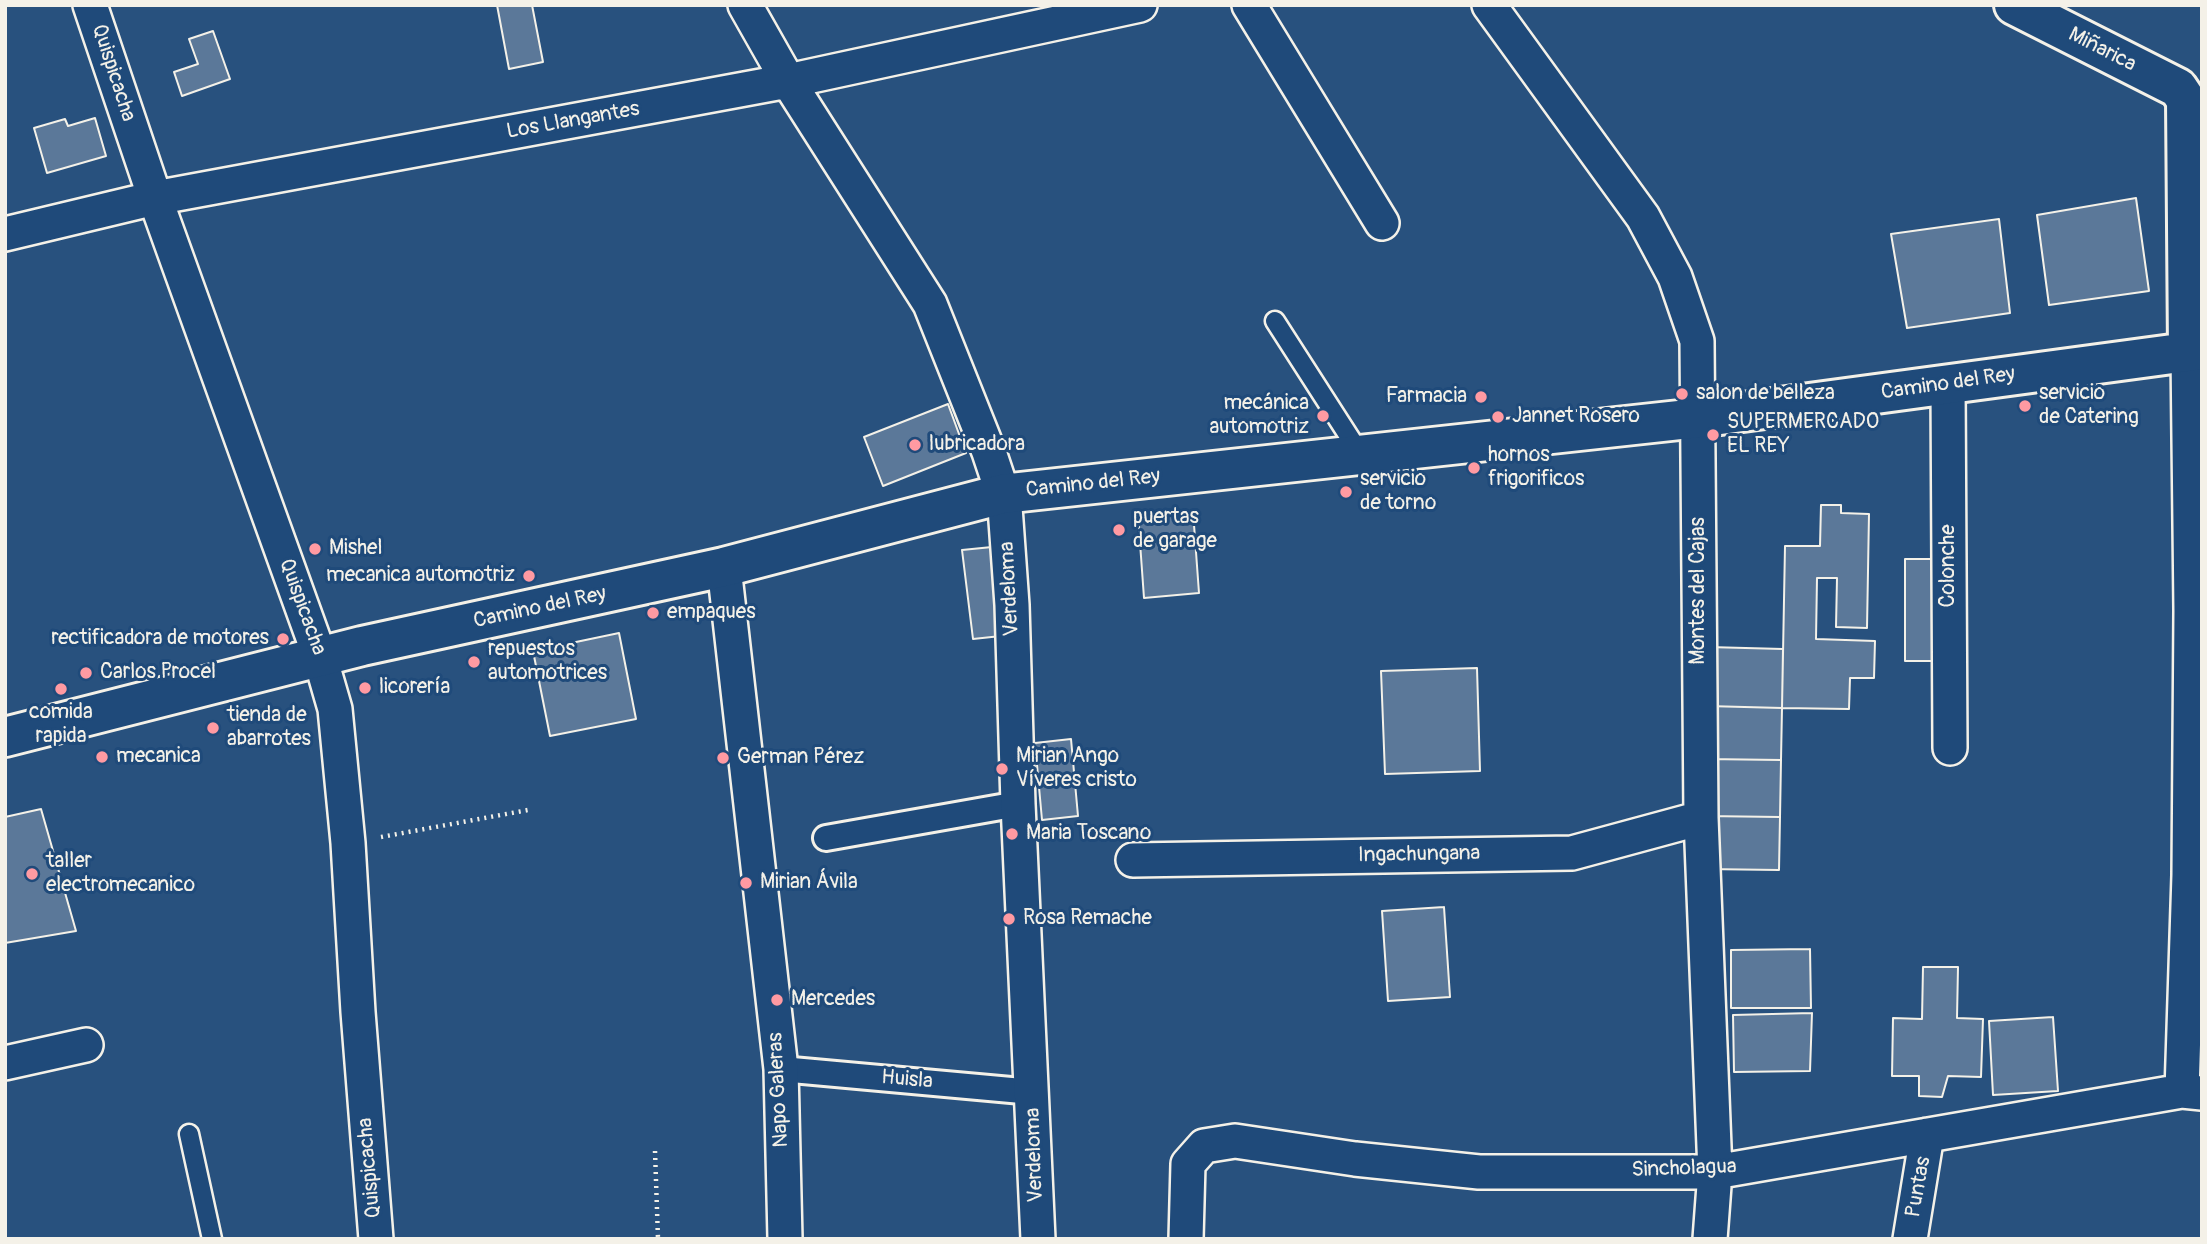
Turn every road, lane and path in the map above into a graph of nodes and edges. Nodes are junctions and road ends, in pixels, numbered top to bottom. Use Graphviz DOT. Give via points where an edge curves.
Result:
graph roads {
  1 [pos="90,5"];
  2 [pos="745,5"];
  3 [pos="1140,5"];
  4 [pos="1249,5"];
  5 [pos="1489,5"];
  6 [pos="2014,5"];
  7 [pos="788,81"];
  8 [pos="155,198"];
  9 [pos="1382,223"];
  10 [pos="5,234"];
  11 [pos="1275,321"];
  12 [pos="2195,351"];
  13 [pos="1948,384"];
  14 [pos="1698,418"];
  15 [pos="1361,455"];
  16 [pos="1002,494"];
  17 [pos="724,567"];
  18 [pos="2196,611"];
  19 [pos="320,657"];
  20 [pos="5,737"];
  21 [pos="1950,748"];
  22 [pos="1018,804"];
  23 [pos="528,810"];
  24 [pos="1701,818"];
  25 [pos="827,838"];
  26 [pos="348,843"];
  27 [pos="1133,859"];
  28 [pos="2195,873"];
  29 [pos="86,1045"];
  30 [pos="5,1063"];
  31 [pos="780,1069"];
  32 [pos="1033,1092"];
  33 [pos="2192,1092"];
  34 [pos="189,1134"];
  35 [pos="1927,1135"];
  36 [pos="655,1151"];
  37 [pos="1715,1172"];
  38 [pos="212,1239"];
  39 [pos="376,1239"];
  40 [pos="659,1239"];
  41 [pos="785,1239"];
  42 [pos="1038,1239"];
  43 [pos="1186,1239"];
  44 [pos="1710,1239"];
  45 [pos="1910,1239"];
  1 -- 8 [label="street, Quispicacha"];
  2 -- 7 [label="street, Verdeloma"];
  3 -- 7 [label="street, Los Llangantes"];
  4 -- 9 [label="street"];
  5 -- 14 [label="street, Montes del Cajas" via="1643,217 1675,277 1698,341"];
  6 -- 12 [label="street, Miñarica" via="2178,88 2186,100"];
  7 -- 8 [label="street, Los Llangantes"];
  7 -- 16 [label="street, Verdeloma" via="930,304"];
  8 -- 10 [label="street, Los Llangantes"];
  8 -- 19 [label="street, Quispicacha"];
  11 -- 15 [label="lane"];
  12 -- 13 [label="street, Camino del Rey"];
  12 -- 18 [label="street"];
  13 -- 14 [label="street, Camino del Rey"];
  13 -- 21 [label="street, Colonche"];
  14 -- 15 [label="street, Camino del Rey"];
  14 -- 24 [label="street, Montes del Cajas"];
  15 -- 16 [label="street, Camino del Rey"];
  16 -- 17 [label="street, Camino del Rey"];
  16 -- 22 [label="street, Verdeloma" via="1012,605"];
  17 -- 19 [label="street, Camino del Rey"];
  17 -- 31 [label="street, Napo Galeras"];
  18 -- 28 [label="street"];
  19 -- 20 [label="street, Camino del Rey"];
  19 -- 26 [label="street, Quispicacha" via="335,709"];
  22 -- 25 [label="street"];
  22 -- 32 [label="street, Verdeloma"];
  23 -- 26 [label="path"];
  24 -- 27 [label="street, Ingachungana" via="1572,853"];
  24 -- 37 [label="street, Montes del Cajas"];
  26 -- 39 [label="street, Quispicacha"];
  28 -- 33 [label="street"];
  29 -- 30 [label="street"];
  31 -- 32 [label="street, Huisla"];
  31 -- 41 [label="street, Napo Galeras"];
  32 -- 42 [label="street, Verdeloma"];
  33 -- 35 [label="street, Sincholagua"];
  34 -- 38 [label="lane"];
  35 -- 37 [label="street, Sincholagua"];
  35 -- 45 [label="street, Puntas"];
  36 -- 40 [label="path"];
  37 -- 43 [label="street, Sincholagua" via="1479,1171 1235,1142 1204,1146 1188,1164"];
  37 -- 44 [label="street, Montes del Cajas"];
}
